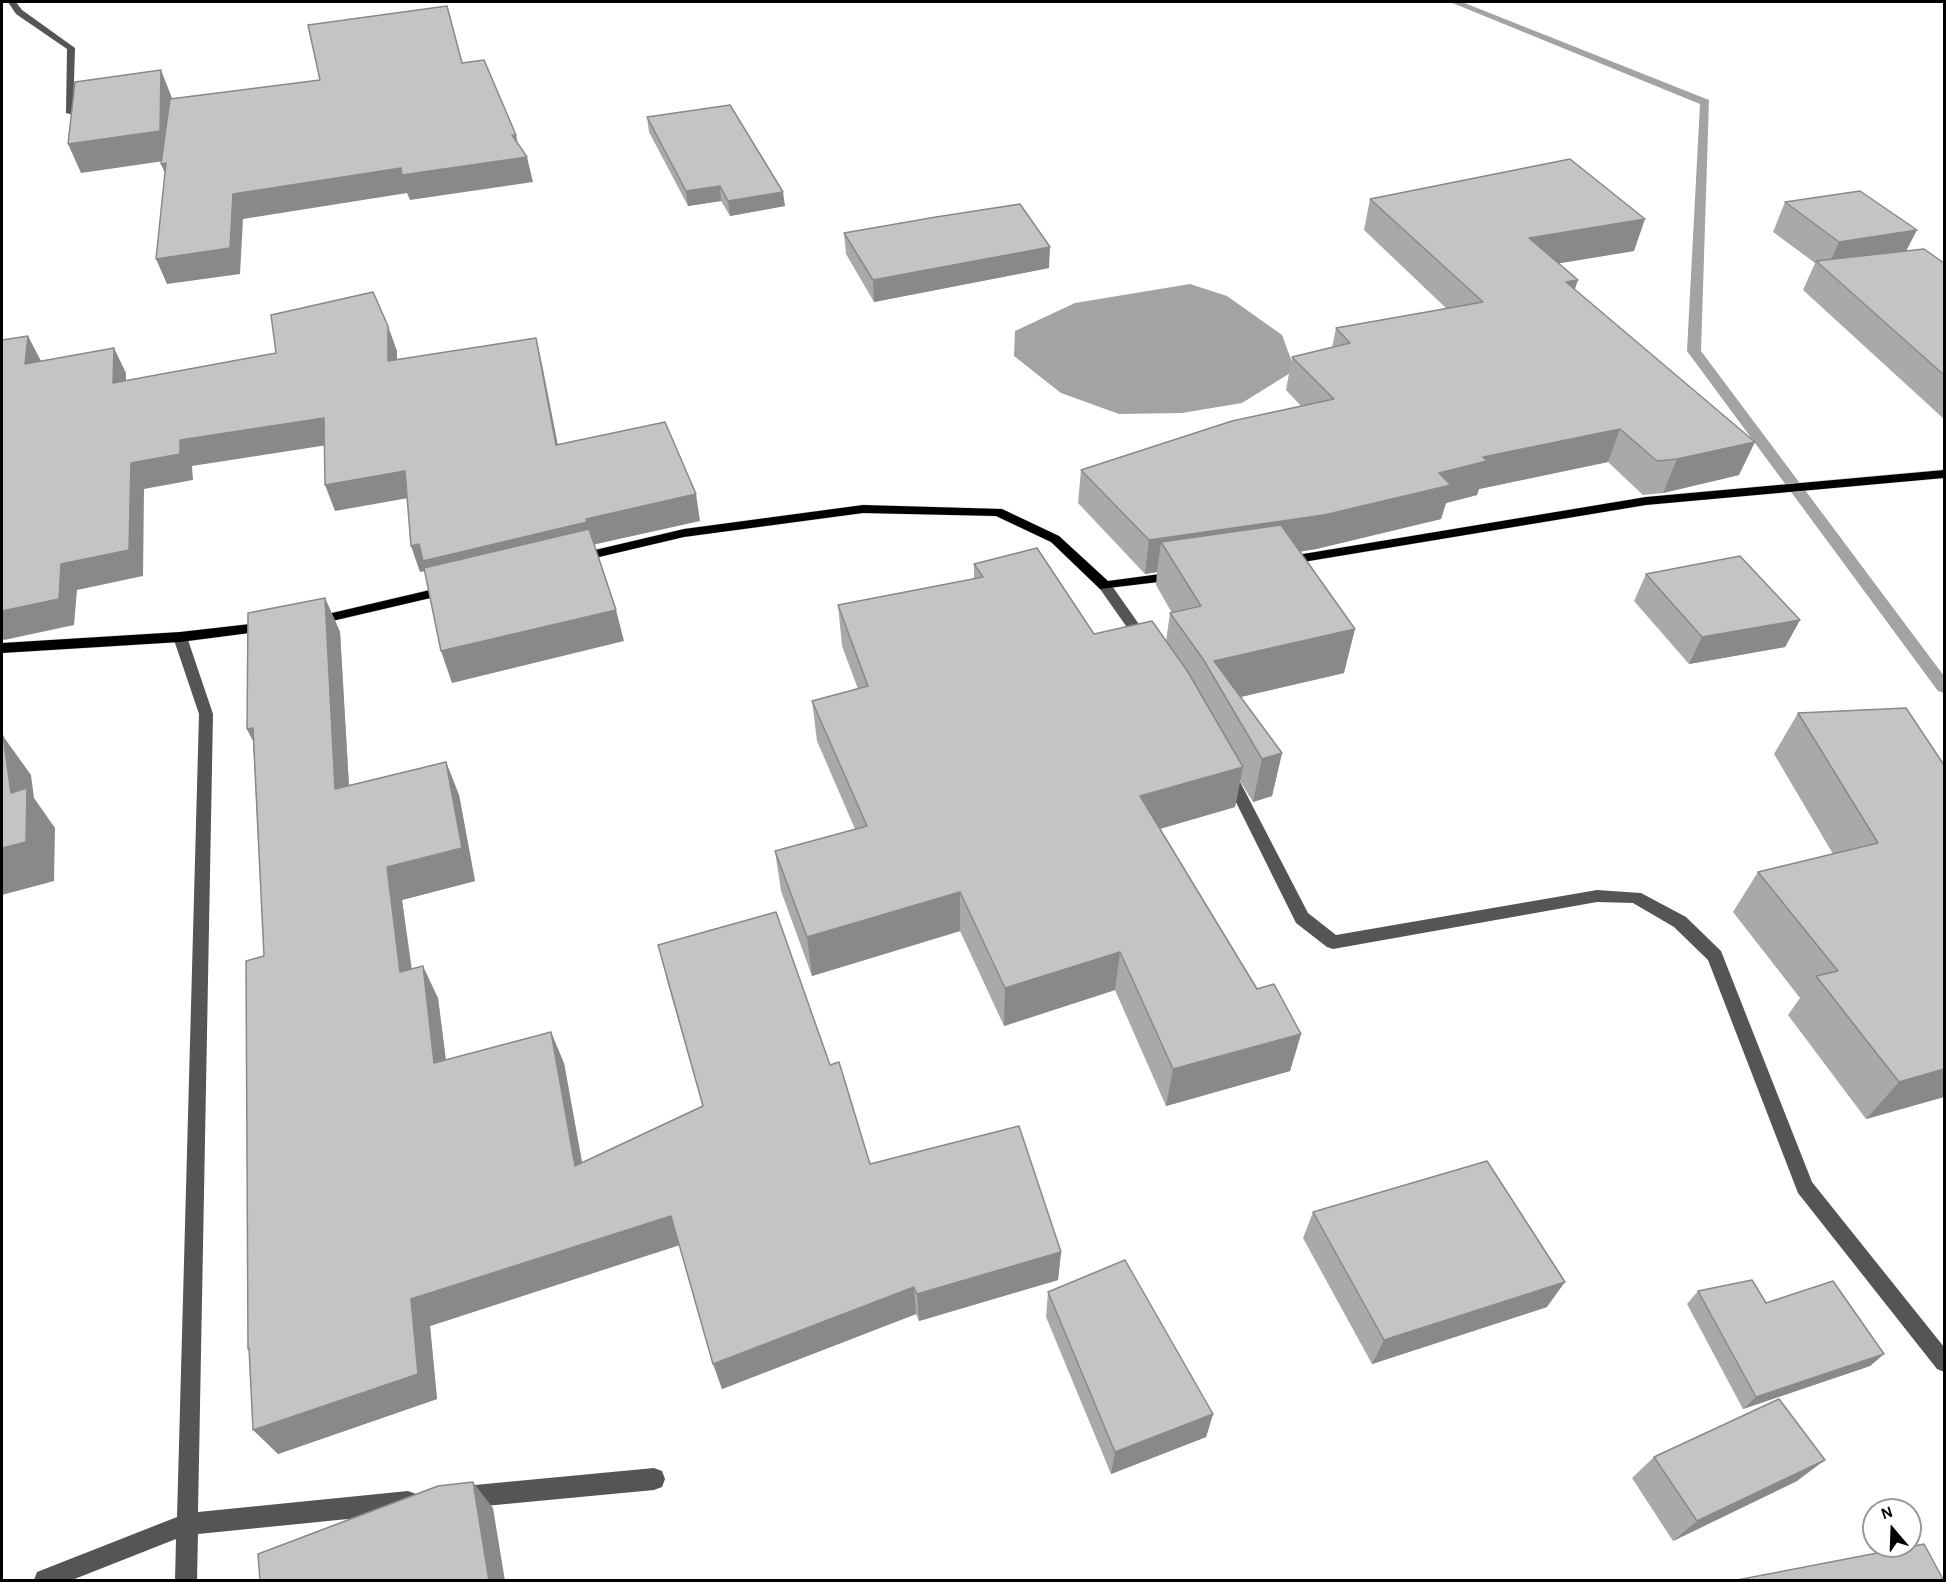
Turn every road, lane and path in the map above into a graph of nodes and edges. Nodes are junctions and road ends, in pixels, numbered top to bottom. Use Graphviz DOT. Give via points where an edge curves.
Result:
graph roads {
  1 [pos="12,2"];
  2 [pos="70,113"];
  3 [pos="1944,474"];
  4 [pos="570,560"];
  5 [pos="1266,563"];
  6 [pos="1186,575"];
  7 [pos="1106,586"];
  8 [pos="456,588"];
  9 [pos="307,622"];
  10 [pos="284,625"];
  11 [pos="180,637"];
  12 [pos="2,648"];
  13 [pos="1150,652"];
  14 [pos="1219,758"];
  15 [pos="1944,1362"];
  16 [pos="654,1479"];
  17 [pos="187,1524"];
  18 [pos="45,1581"];
  19 [pos="186,1581"];
  1 -- 2 [label="street" via="19,12 71,48"];
  3 -- 5 [label="main road" via="1646,501"];
  4 -- 7 [label="main road" via="684,533 863,509 998,512 1055,539"];
  6 -- 7 [label="main road"];
  7 -- 13 [label="street"];
  8 -- 9 [label="main road"];
  10 -- 11 [label="main road"];
  11 -- 12 [label="main road"];
  11 -- 17 [label="street" via="206,714"];
  14 -- 15 [label="street" via="1302,918 1333,942 1597,896 1635,897 1680,922 1715,956 1805,1187"];
  16 -- 17 [label="street"];
  17 -- 18 [label="street"];
  17 -- 19 [label="street"];
}
